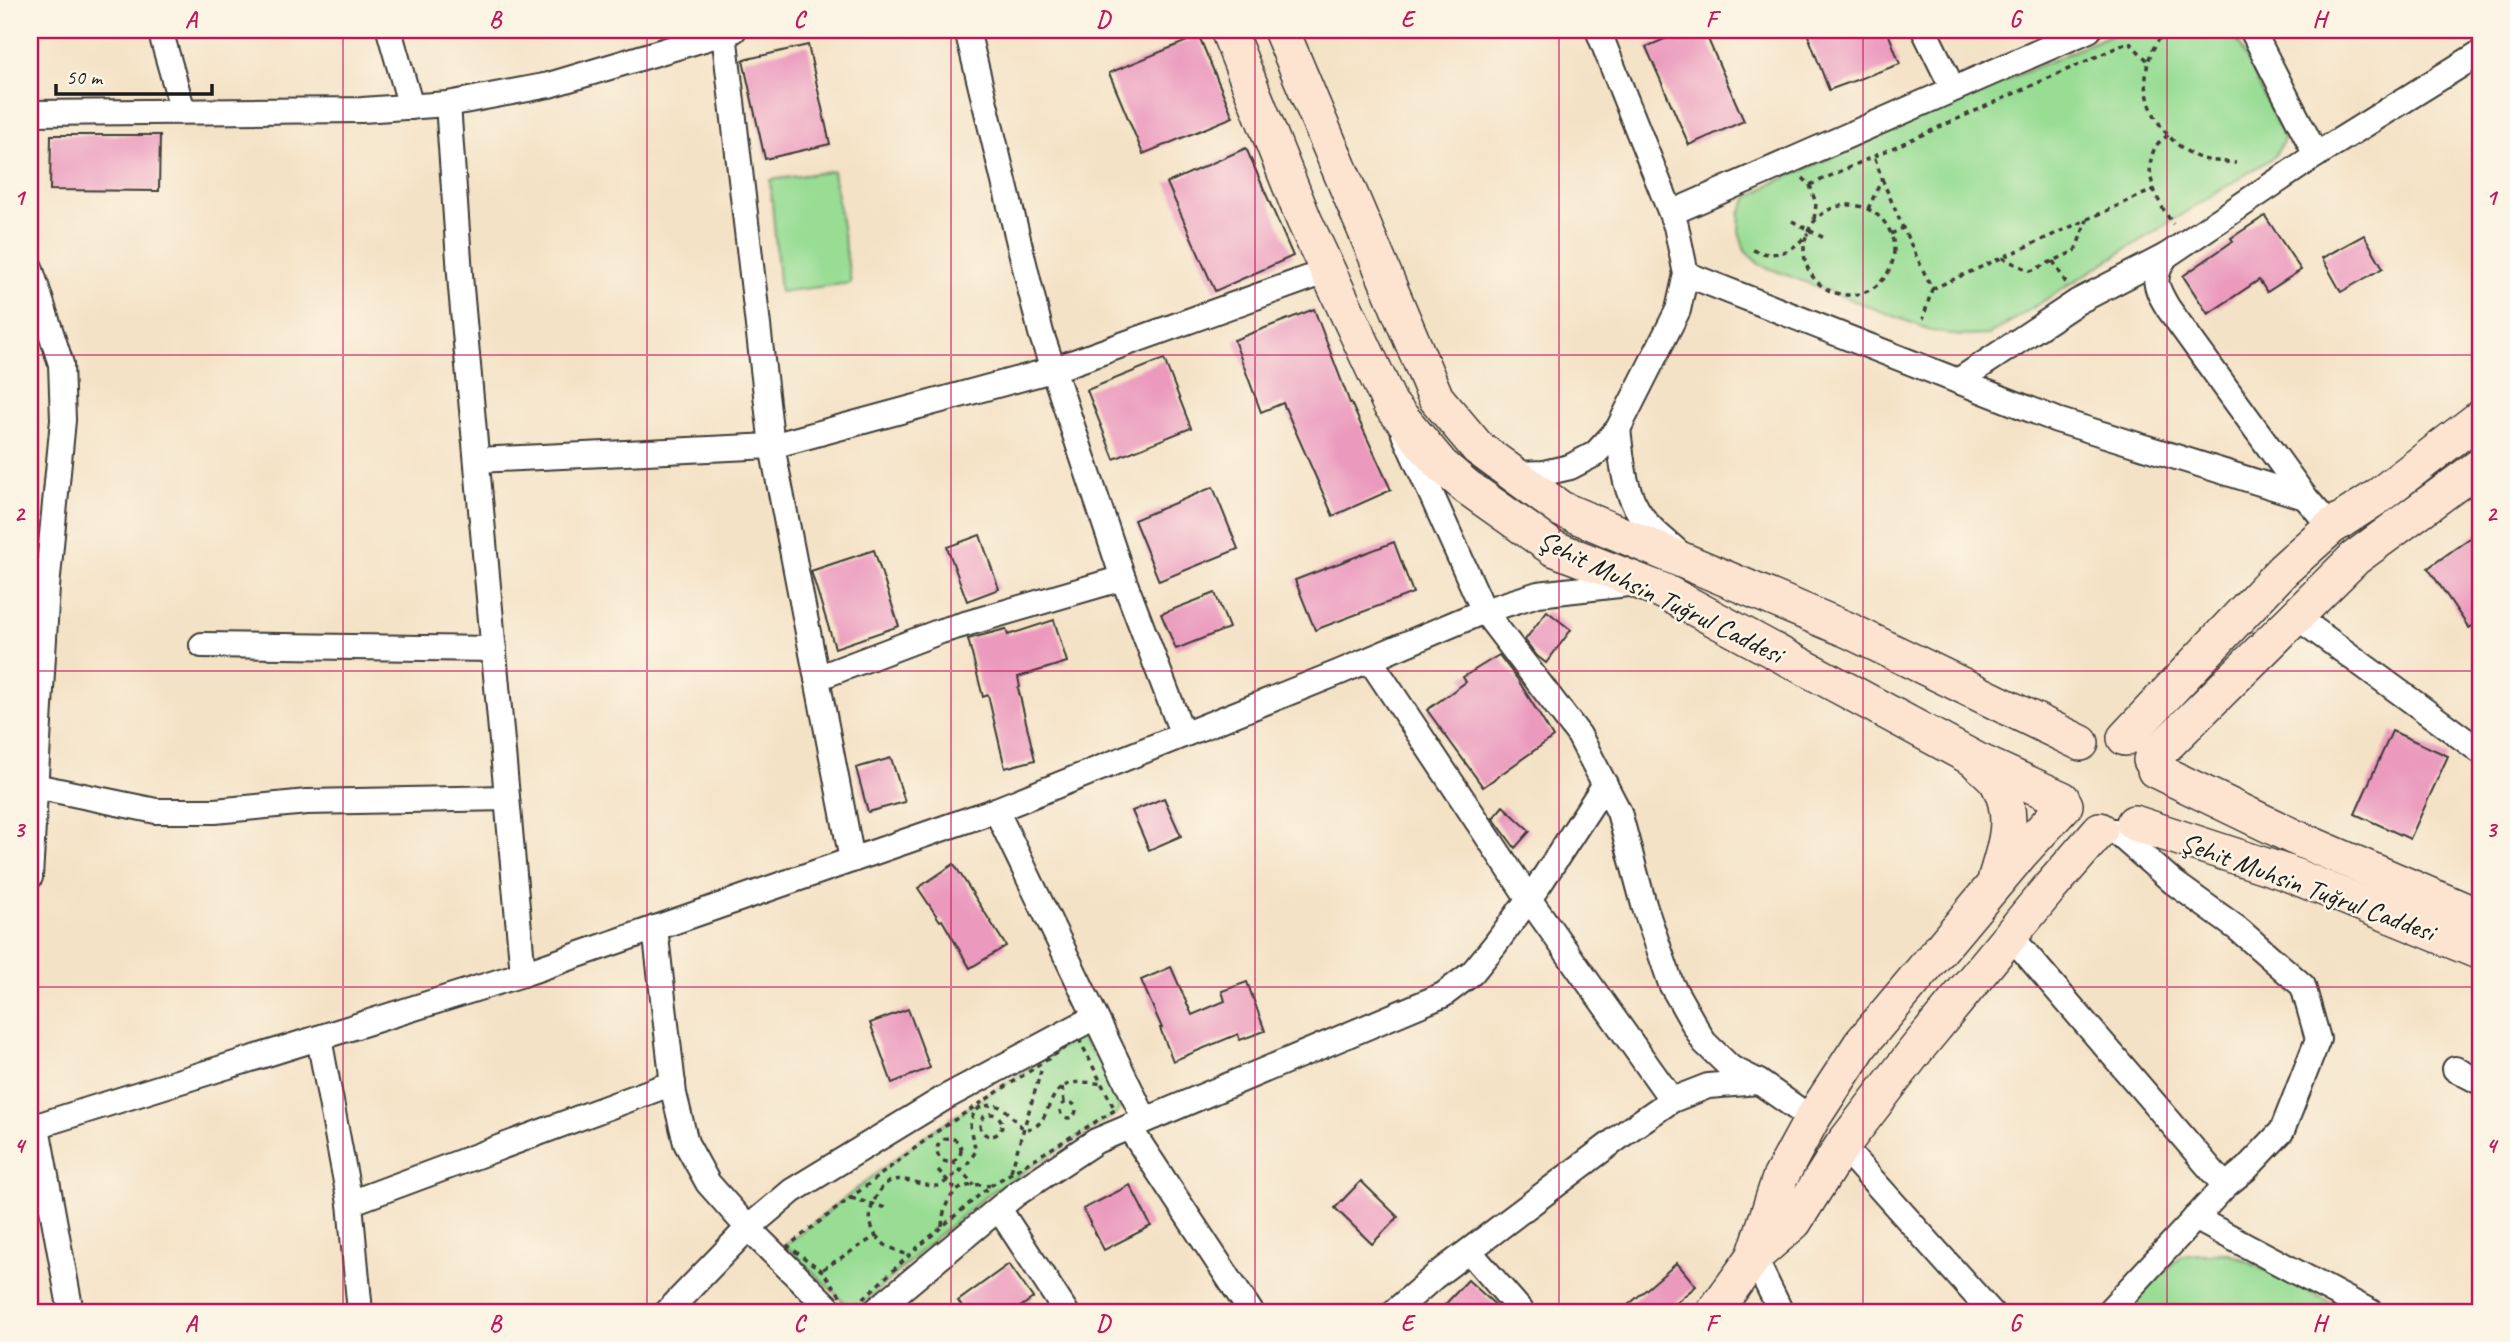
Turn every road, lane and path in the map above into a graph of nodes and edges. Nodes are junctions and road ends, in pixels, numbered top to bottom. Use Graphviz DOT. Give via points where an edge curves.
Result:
graph roads {
  1 [pos="160,30"];
  2 [pos="389,30"];
  3 [pos="967,30"];
  4 [pos="1228,30"];
  5 [pos="1281,30"];
  6 [pos="1598,30"];
  7 [pos="1924,30"];
  8 [pos="2089,30"];
  9 [pos="2166,30"];
  10 [pos="2252,30"];
  11 [pos="729,31"];
  12 [pos="2480,53"];
  13 [pos="2148,61"];
  14 [pos="1953,89"];
  15 [pos="448,104"];
  16 [pos="411,107"];
  17 [pos="183,111"];
  18 [pos="30,113"];
  19 [pos="2168,134"];
  20 [pos="2316,155"];
  21 [pos="1874,156"];
  22 [pos="1790,161"];
  23 [pos="2236,163"];
  24 [pos="1882,179"];
  25 [pos="1810,184"];
  26 [pos="2155,189"];
  27 [pos="1868,209"];
  28 [pos="1671,213"];
  29 [pos="2088,219"];
  30 [pos="1792,220"];
  31 [pos="1903,228"];
  32 [pos="1810,230"];
  33 [pos="1891,234"];
  34 [pos="1824,238"];
  35 [pos="1753,250"];
  36 [pos="2176,250"];
  37 [pos="2002,258"];
  38 [pos="30,267"];
  39 [pos="1328,271"];
  40 [pos="1686,274"];
  41 [pos="1932,289"];
  42 [pos="1923,319"];
  43 [pos="40,331"];
  44 [pos="1052,370"];
  45 [pos="1958,381"];
  46 [pos="1390,404"];
  47 [pos="2480,418"];
  48 [pos="1618,429"];
  49 [pos="772,446"];
  50 [pos="477,460"];
  51 [pos="2480,466"];
  52 [pos="1514,474"];
  53 [pos="2305,496"];
  54 [pos="2331,527"];
  55 [pos="1688,563"];
  56 [pos="1123,578"];
  57 [pos="1644,583"];
  58 [pos="1484,611"];
  59 [pos="2297,617"];
  60 [pos="202,645"];
  61 [pos="494,649"];
  62 [pos="1370,660"];
  63 [pos="817,678"];
  64 [pos="1183,735"];
  65 [pos="2081,743"];
  66 [pos="2480,751"];
  67 [pos="2144,756"];
  68 [pos="1976,760"];
  69 [pos="1605,784"];
  70 [pos="32,786"];
  71 [pos="507,798"];
  72 [pos="2063,802"];
  73 [pos="996,810"];
  74 [pos="2116,828"];
  75 [pos="852,860"];
  76 [pos="30,877"];
  77 [pos="1994,885"];
  78 [pos="1529,899"];
  79 [pos="2480,916"];
  80 [pos="655,928"];
  81 [pos="2010,935"];
  82 [pos="2480,952"];
  83 [pos="523,974"];
  84 [pos="1096,1017"];
  85 [pos="319,1038"];
  86 [pos="1044,1062"];
  87 [pos="2455,1069"];
  88 [pos="1759,1082"];
  89 [pos="2480,1082"];
  90 [pos="673,1083"];
  91 [pos="1102,1084"];
  92 [pos="1062,1087"];
  93 [pos="1672,1100"];
  94 [pos="1064,1103"];
  95 [pos="983,1106"];
  96 [pos="1074,1115"];
  97 [pos="985,1116"];
  98 [pos="1812,1119"];
  99 [pos="1137,1124"];
  100 [pos="33,1127"];
  101 [pos="1024,1129"];
  102 [pos="936,1132"];
  103 [pos="1081,1132"];
  104 [pos="941,1141"];
  105 [pos="1842,1146"];
  106 [pos="952,1161"];
  107 [pos="938,1170"];
  108 [pos="961,1170"];
  109 [pos="1009,1175"];
  110 [pos="947,1179"];
  111 [pos="974,1185"];
  112 [pos="2225,1186"];
  113 [pos="957,1191"];
  114 [pos="851,1198"];
  115 [pos="350,1203"];
  116 [pos="872,1204"];
  117 [pos="886,1208"];
  118 [pos="999,1209"];
  119 [pos="2195,1218"];
  120 [pos="943,1226"];
  121 [pos="748,1228"];
  122 [pos="876,1236"];
  123 [pos="1469,1251"];
  124 [pos="908,1256"];
  125 [pos="1754,1257"];
  126 [pos="821,1270"];
  127 [pos="71,1312"];
  128 [pos="360,1312"];
  129 [pos="667,1312"];
  130 [pos="853,1312"];
  131 [pos="1066,1312"];
  132 [pos="1251,1312"];
  133 [pos="1394,1312"];
  134 [pos="1522,1312"];
  135 [pos="1714,1312"];
  136 [pos="1781,1312"];
  137 [pos="1991,1312"];
  138 [pos="2108,1312"];
  139 [pos="2371,1312"];
  1 -- 17 [label="street"];
  2 -- 16 [label="street"];
  3 -- 44 [label="street"];
  4 -- 39 [label="main road, Şehit Muhsin Tuğrul Caddesi"];
  5 -- 52 [label="main road, Şehit Muhsin Tuğrul Caddesi" via="1436,398 1478,448"];
  6 -- 28 [label="street"];
  7 -- 14 [label="street"];
  8 -- 14 [label="street"];
  9 -- 13 [label="path"];
  10 -- 20 [label="street"];
  11 -- 15 [label="street" via="549,85"];
  11 -- 49 [label="street"];
  12 -- 20 [label="street"];
  13 -- 19 [label="path" via="2145,90 2156,119"];
  13 -- 21 [label="path" via="2129,42"];
  14 -- 22 [label="street"];
  15 -- 16 [label="street"];
  15 -- 50 [label="street"];
  16 -- 17 [label="street"];
  17 -- 18 [label="street"];
  19 -- 23 [label="path" via="2195,156"];
  19 -- 26 [label="path" via="2156,146 2150,172"];
  20 -- 36 [label="street"];
  21 -- 24 [label="path"];
  21 -- 25 [label="path"];
  22 -- 25 [label="path"];
  22 -- 28 [label="street"];
  24 -- 27 [label="path"];
  24 -- 31 [label="path"];
  25 -- 32 [label="path" via="1816,204"];
  26 -- 29 [label="path"];
  26 -- 36 [label="path"];
  27 -- 32 [label="path" via="1841,206 1827,211"];
  27 -- 33 [label="path" via="1883,220"];
  28 -- 40 [label="street"];
  29 -- 37 [label="path"];
  29 -- 37 [label="path" via="2075,251 2031,271"];
  30 -- 32 [label="path"];
  31 -- 33 [label="path"];
  31 -- 41 [label="path"];
  32 -- 33 [label="path" via="1804,248 1811,275 1821,285 1848,295 1875,287 1885,277 1892,264"];
  32 -- 34 [label="path"];
  32 -- 35 [label="path" via="1796,248 1767,256"];
  36 -- 45 [label="street" via="2077,302"];
  36 -- 53 [label="street" via="2157,269 2156,288"];
  37 -- 41 [label="path"];
  38 -- 43 [label="street"];
  39 -- 44 [label="street"];
  39 -- 46 [label="main road, Şehit Muhsin Tuğrul Caddesi"];
  40 -- 45 [label="street"];
  40 -- 48 [label="street" via="1678,310"];
  41 -- 42 [label="path"];
  43 -- 70 [label="street" via="61,364 63,420"];
  44 -- 49 [label="street"];
  44 -- 56 [label="street"];
  45 -- 53 [label="street" via="2057,420"];
  46 -- 57 [label="main road, Şehit Muhsin Tuğrul Caddesi" via="1441,465 1553,548"];
  46 -- 58 [label="street"];
  47 -- 54 [label="main road"];
  48 -- 52 [label="street" via="1595,454 1570,467 1545,474"];
  48 -- 55 [label="street" via="1632,501 1644,520"];
  49 -- 50 [label="street"];
  49 -- 63 [label="street"];
  50 -- 61 [label="street"];
  51 -- 59 [label="main road" via="2355,558"];
  52 -- 55 [label="main road, Şehit Muhsin Tuğrul Caddesi" via="1561,509"];
  53 -- 54 [label="street"];
  54 -- 67 [label="main road" via="2284,570"];
  55 -- 65 [label="main road, Şehit Muhsin Tuğrul Caddesi" via="1848,629"];
  56 -- 63 [label="street" via="941,631"];
  56 -- 64 [label="street"];
  57 -- 58 [label="street" via="1538,594"];
  57 -- 68 [label="main road, Şehit Muhsin Tuğrul Caddesi"];
  58 -- 62 [label="street"];
  58 -- 69 [label="street" via="1579,735"];
  59 -- 66 [label="street"];
  59 -- 67 [label="main road"];
  60 -- 61 [label="street"];
  61 -- 71 [label="street"];
  62 -- 64 [label="street"];
  62 -- 78 [label="street"];
  63 -- 75 [label="street"];
  64 -- 73 [label="street"];
  65 -- 67 [label="main road" via="2115,735"];
  65 -- 72 [label="main road" via="2062,769"];
  67 -- 74 [label="main road" via="2157,785 2154,798 2147,811"];
  67 -- 79 [label="main road, Şehit Muhsin Tuğrul Caddesi" via="2294,836"];
  68 -- 72 [label="main road, Şehit Muhsin Tuğrul Caddesi"];
  68 -- 77 [label="main road" via="1998,782 2009,816"];
  69 -- 78 [label="street"];
  69 -- 88 [label="street" via="1619,812 1671,984 1704,1042 1731,1068"];
  70 -- 71 [label="street" via="156,811"];
  70 -- 76 [label="street"];
  71 -- 83 [label="street"];
  72 -- 74 [label="main road" via="2080,823"];
  72 -- 77 [label="main road"];
  73 -- 75 [label="street"];
  73 -- 84 [label="street"];
  74 -- 81 [label="main road"];
  74 -- 82 [label="main road, Şehit Muhsin Tuğrul Caddesi" via="2287,873"];
  74 -- 112 [label="street" via="2174,882 2238,929 2303,986 2318,1039 2282,1131"];
  75 -- 80 [label="street"];
  77 -- 98 [label="main road" via="1861,1044"];
  78 -- 93 [label="street"];
  78 -- 99 [label="street" via="1472,973 1443,995"];
  80 -- 83 [label="street"];
  80 -- 90 [label="street"];
  81 -- 105 [label="main road"];
  81 -- 112 [label="street"];
  83 -- 85 [label="street"];
  84 -- 99 [label="street"];
  84 -- 121 [label="street" via="946,1097 792,1191"];
  85 -- 100 [label="street"];
  85 -- 115 [label="street"];
  86 -- 91 [label="path" via="1079,1039"];
  86 -- 101 [label="path"];
  86 -- 102 [label="path"];
  87 -- 89 [label="street"];
  88 -- 93 [label="street" via="1709,1086"];
  88 -- 98 [label="street"];
  90 -- 115 [label="street"];
  90 -- 121 [label="street" via="686,1143 708,1183"];
  91 -- 92 [label="path"];
  91 -- 103 [label="path" via="1115,1110"];
  92 -- 94 [label="path"];
  92 -- 101 [label="path" via="1040,1125"];
  93 -- 123 [label="street"];
  94 -- 96 [label="path" via="1074,1104"];
  94 -- 96 [label="path" via="1062,1114"];
  95 -- 97 [label="path"];
  95 -- 101 [label="path" via="1003,1107"];
  95 -- 108 [label="path" via="970,1121 975,1151"];
  96 -- 103 [label="path"];
  97 -- 97 [label="path" via="983,1133 997,1135 1002,1130 1001,1119"];
  98 -- 125 [label="main road" via="1780,1178"];
  99 -- 118 [label="street" via="1096,1141"];
  99 -- 132 [label="street"];
  100 -- 127 [label="street"];
  101 -- 109 [label="path"];
  102 -- 104 [label="path"];
  102 -- 114 [label="path"];
  103 -- 109 [label="path"];
  104 -- 106 [label="path" via="938,1155"];
  104 -- 106 [label="path" via="952,1138 958,1142 960,1153"];
  105 -- 125 [label="main road" via="1794,1222"];
  105 -- 137 [label="street"];
  106 -- 108 [label="path"];
  107 -- 110 [label="path"];
  108 -- 110 [label="path"];
  108 -- 111 [label="path"];
  109 -- 111 [label="path" via="990,1186"];
  110 -- 113 [label="path"];
  110 -- 116 [label="path" via="940,1186 904,1179 886,1183"];
  111 -- 113 [label="path"];
  112 -- 119 [label="street"];
  113 -- 120 [label="path" via="943,1212"];
  114 -- 116 [label="path"];
  114 -- 126 [label="path" via="788,1246"];
  115 -- 128 [label="street"];
  116 -- 117 [label="path"];
  116 -- 122 [label="path" via="870,1226"];
  118 -- 130 [label="street"];
  118 -- 131 [label="street"];
  119 -- 138 [label="street"];
  119 -- 139 [label="street"];
  121 -- 129 [label="street"];
  121 -- 130 [label="street"];
  122 -- 124 [label="path"];
  122 -- 126 [label="path"];
  123 -- 133 [label="street"];
  123 -- 134 [label="street"];
  125 -- 135 [label="main road"];
  125 -- 136 [label="street"];
  126 -- 130 [label="path"];
}
